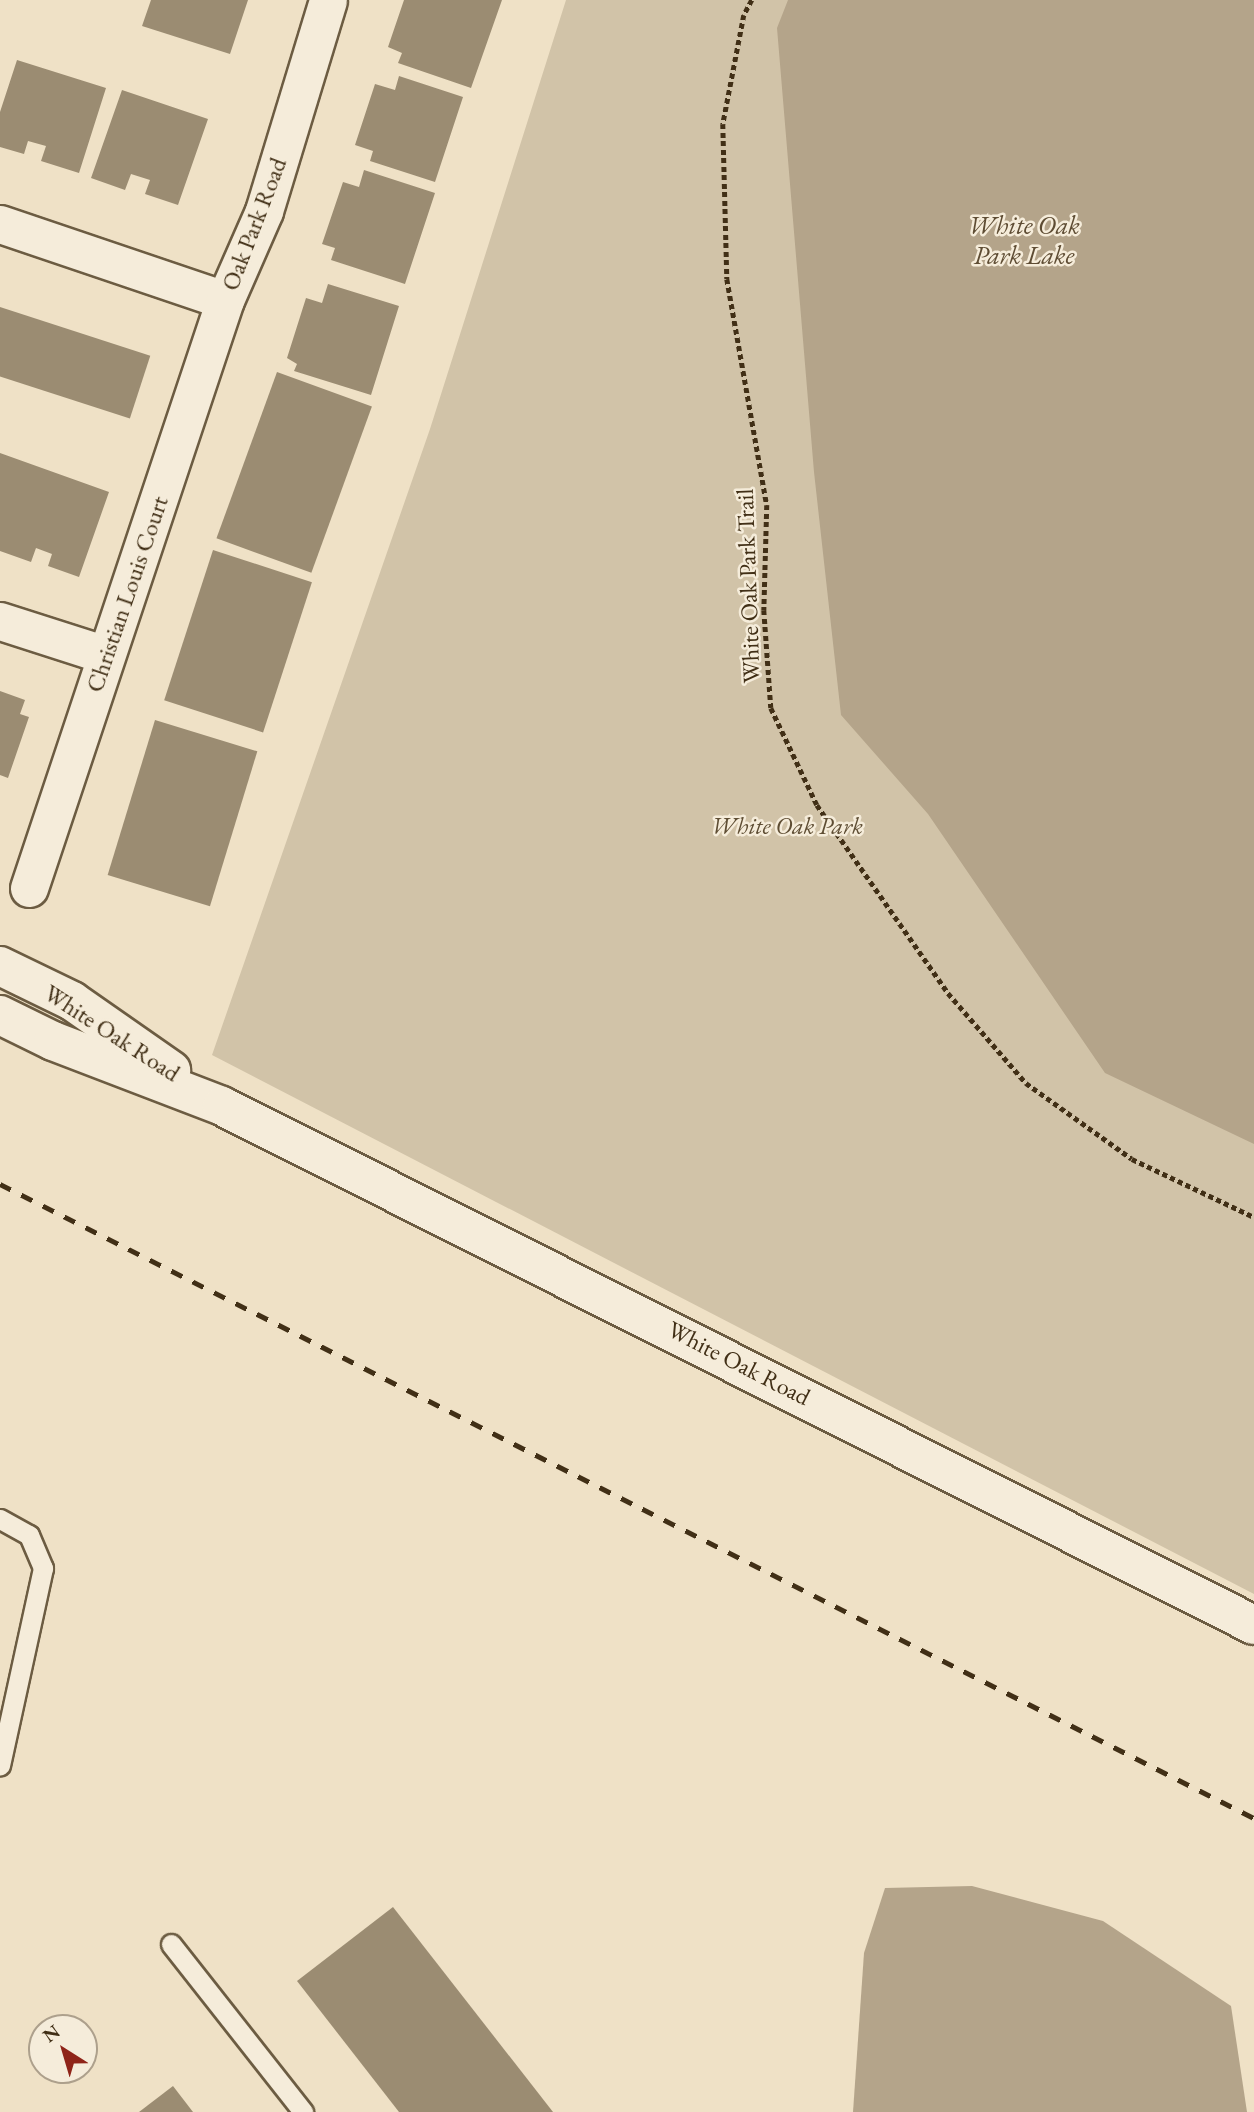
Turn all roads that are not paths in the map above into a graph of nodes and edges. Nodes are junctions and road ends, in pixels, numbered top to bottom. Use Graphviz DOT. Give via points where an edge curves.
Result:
graph roads {
  1 [pos="328,0"];
  2 [pos="0,225"];
  3 [pos="225,300"];
  4 [pos="0,621"];
  5 [pos="106,655"];
  6 [pos="29,888"];
  7 [pos="0,966"];
  8 [pos="0,1015"];
  9 [pos="222,1105"];
  10 [pos="0,1518"];
  11 [pos="1254,1625"];
  12 [pos="0,1765"];
  13 [pos="171,1944"];
  14 [pos="303,2112"];
  1 -- 3 [label="street, Oak Park Road" via="264,211"];
  2 -- 3 [label="street, Oak Park Road"];
  3 -- 5 [label="street, Christian Louis Court"];
  4 -- 5 [label="street"];
  5 -- 6 [label="street, Christian Louis Court"];
  7 -- 9 [label="street, White Oak Road" via="72,1001"];
  8 -- 9 [label="street, White Oak Road" via="53,1041"];
  9 -- 11 [label="street, White Oak Road"];
  10 -- 12 [label="lane" via="29,1535 43,1568"];
  13 -- 14 [label="lane"];
}
